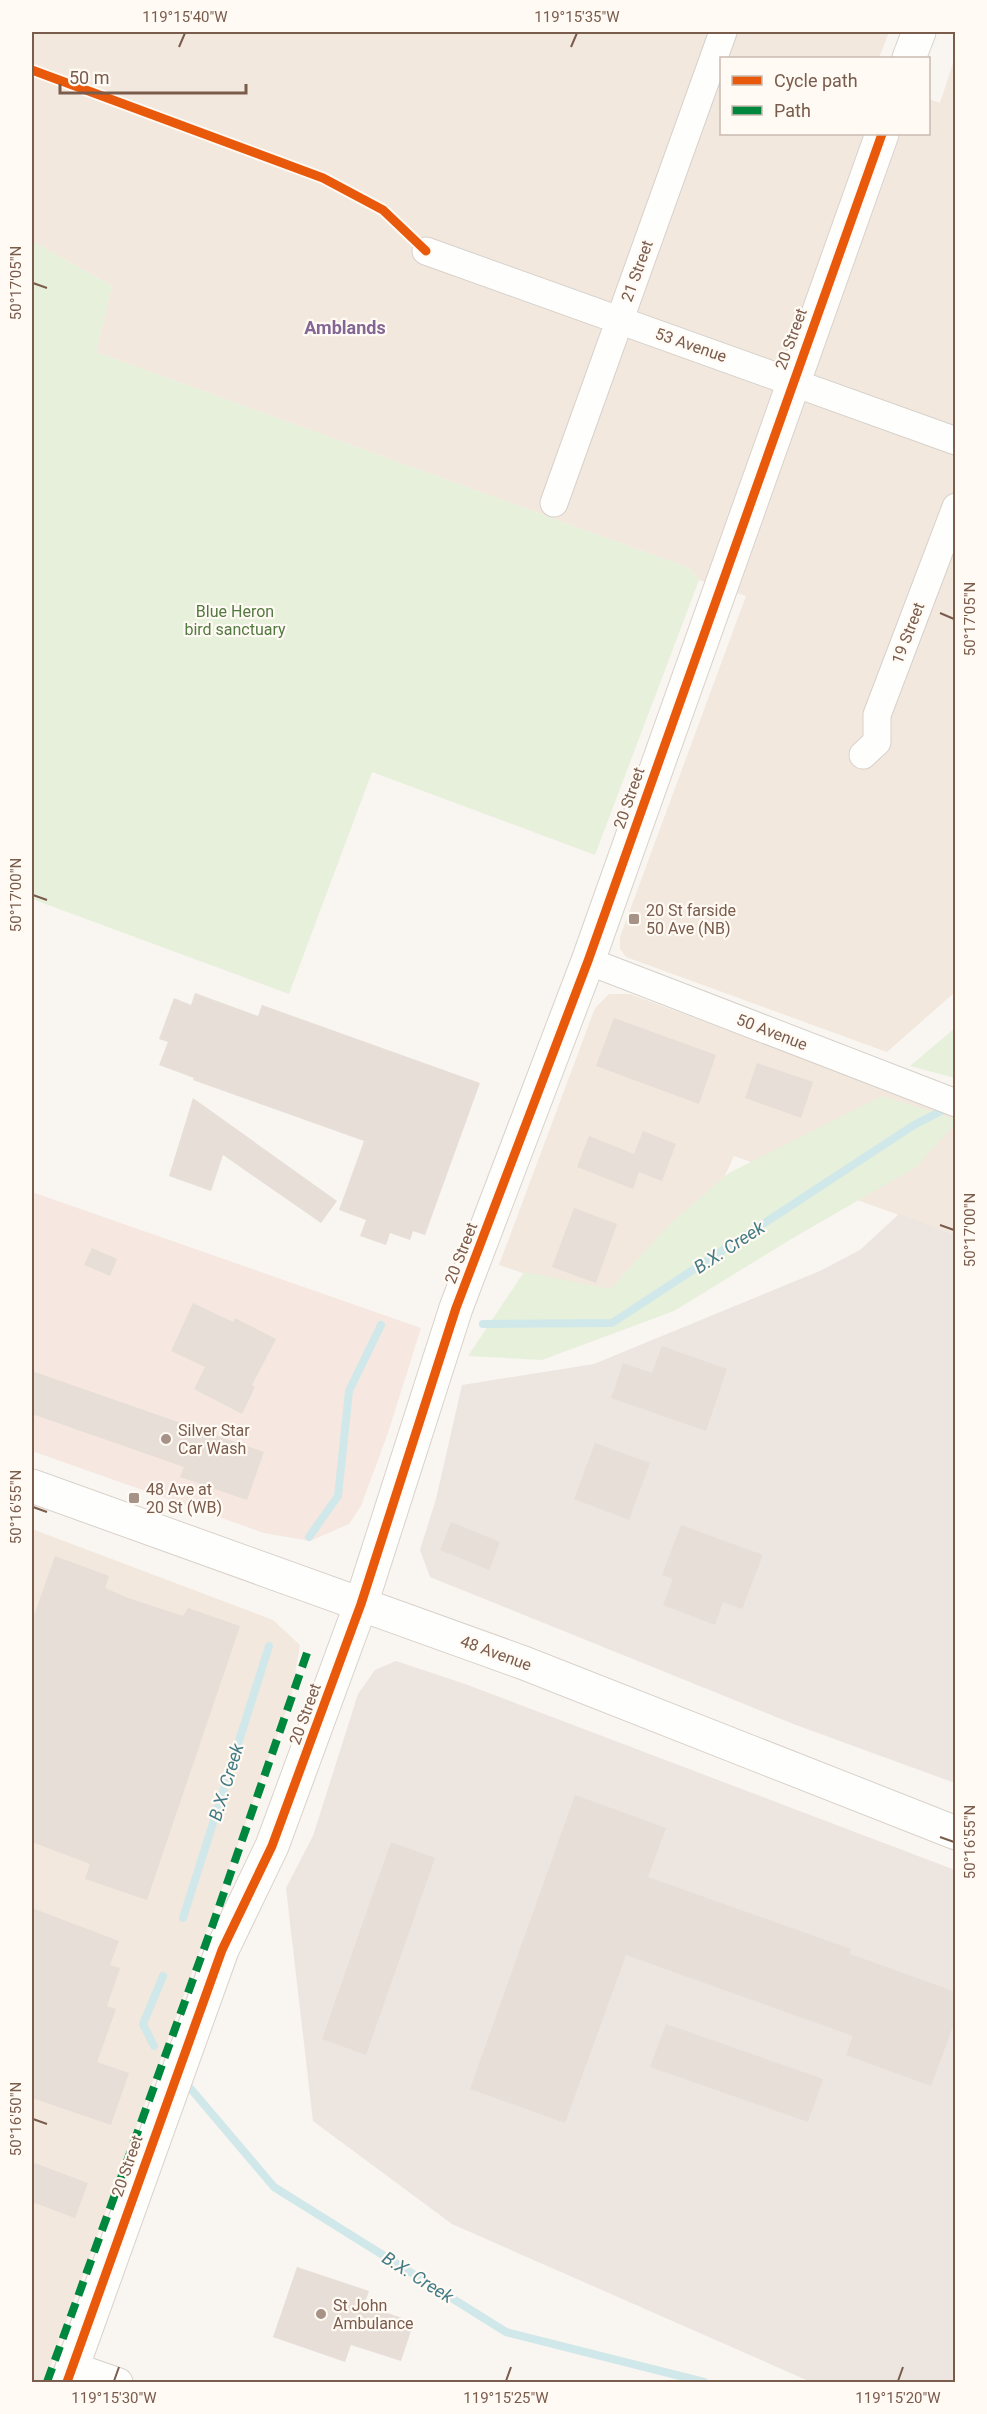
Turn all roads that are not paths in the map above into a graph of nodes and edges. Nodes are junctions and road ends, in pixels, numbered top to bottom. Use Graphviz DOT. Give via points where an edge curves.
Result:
graph roads {
  1 [pos="919,32"];
  2 [pos="722,35"];
  3 [pos="909,57"];
  4 [pos="882,135"];
  5 [pos="426,251"];
  6 [pos="620,320"];
  7 [pos="792,380"];
  8 [pos="956,441"];
  9 [pos="554,503"];
  10 [pos="956,507"];
  11 [pos="863,755"];
  12 [pos="588,961"];
  13 [pos="944,1098"];
  14 [pos="32,1486"];
  15 [pos="361,1604"];
  16 [pos="956,1833"];
  17 [pos="70,2374"];
  18 [pos="119,2382"];
  1 -- 3 [label="street"];
  2 -- 6 [label="street, 21 Street"];
  4 -- 7 [label="street, 20 Street"];
  5 -- 6 [label="street, 53 Avenue"];
  6 -- 7 [label="street, 53 Avenue"];
  6 -- 9 [label="street, 21 Street"];
  7 -- 8 [label="street, 53 Avenue"];
  7 -- 12 [label="street, 20 Street"];
  10 -- 11 [label="street, 19 Street" via="877,715 878,742"];
  12 -- 13 [label="street, 50 Avenue"];
  12 -- 15 [label="street, 20 Street" via="456,1308"];
  14 -- 15 [label="street, 48 Avenue"];
  15 -- 16 [label="street, 48 Avenue" via="524,1663"];
  15 -- 17 [label="street, 20 Street" via="272,1846 222,1950"];
  17 -- 18 [label="street"];
}
